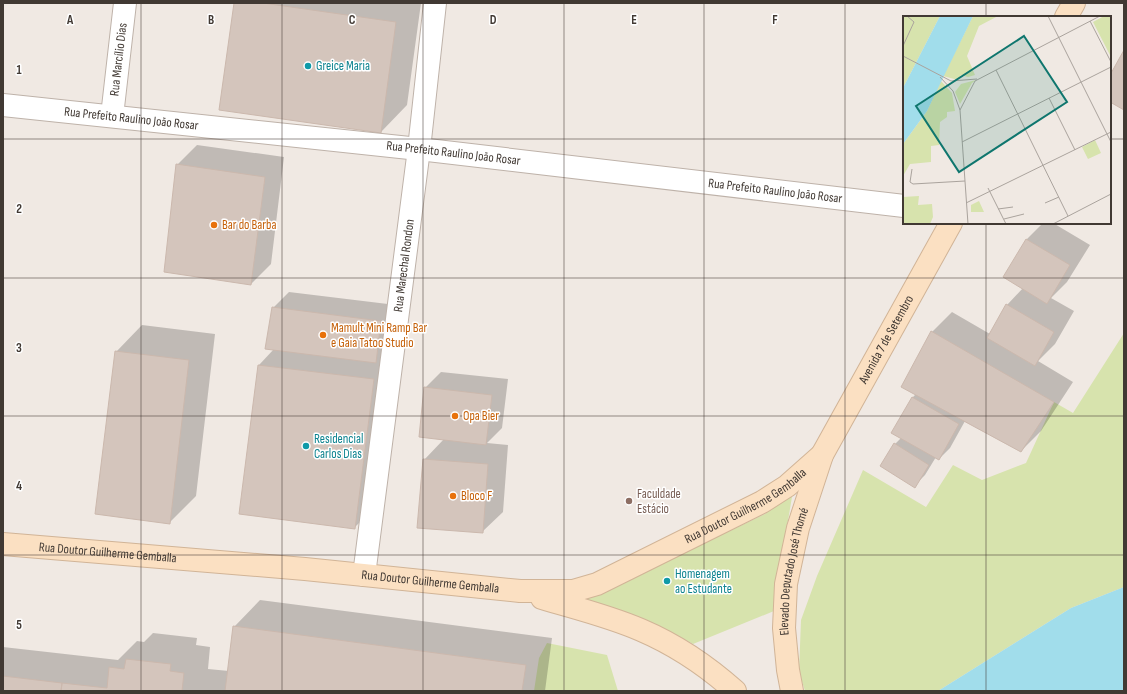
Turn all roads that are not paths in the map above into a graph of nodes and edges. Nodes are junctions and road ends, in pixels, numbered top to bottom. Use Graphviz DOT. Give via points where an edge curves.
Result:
graph roads {
  1 [pos="124,3"];
  2 [pos="435,3"];
  3 [pos="1074,3"];
  4 [pos="1067,16"];
  5 [pos="3,105"];
  6 [pos="112,116"];
  7 [pos="419,149"];
  8 [pos="903,206"];
  9 [pos="950,224"];
  10 [pos="822,455"];
  11 [pos="3,544"];
  12 [pos="364,575"];
  13 [pos="520,591"];
  14 [pos="735,691"];
  15 [pos="792,691"];
  1 -- 6 [label="street, Rua Marcílio Dias"];
  2 -- 7 [label="street, Rua Marechal Rondon"];
  3 -- 4 [label="street"];
  5 -- 6 [label="street, Rua Prefeito Raulino João Rosar"];
  6 -- 7 [label="street, Rua Prefeito Raulino João Rosar"];
  7 -- 8 [label="street, Rua Prefeito Raulino João Rosar"];
  7 -- 12 [label="street, Rua Marechal Rondon"];
  9 -- 10 [label="street, Avenida 7 de Setembro"];
  10 -- 13 [label="street, Rua Doutor Guilherme Gemballa" via="787,486 762,502 597,584 573,591"];
  10 -- 15 [label="street, Elevado Deputado José Thomé" via="798,528 786,584 784,628"];
  11 -- 12 [label="street, Rua Doutor Guilherme Gemballa" via="306,568"];
  12 -- 13 [label="street, Rua Doutor Guilherme Gemballa"];
  13 -- 14 [label="street" via="601,615 641,630 681,650 716,674"];
}
